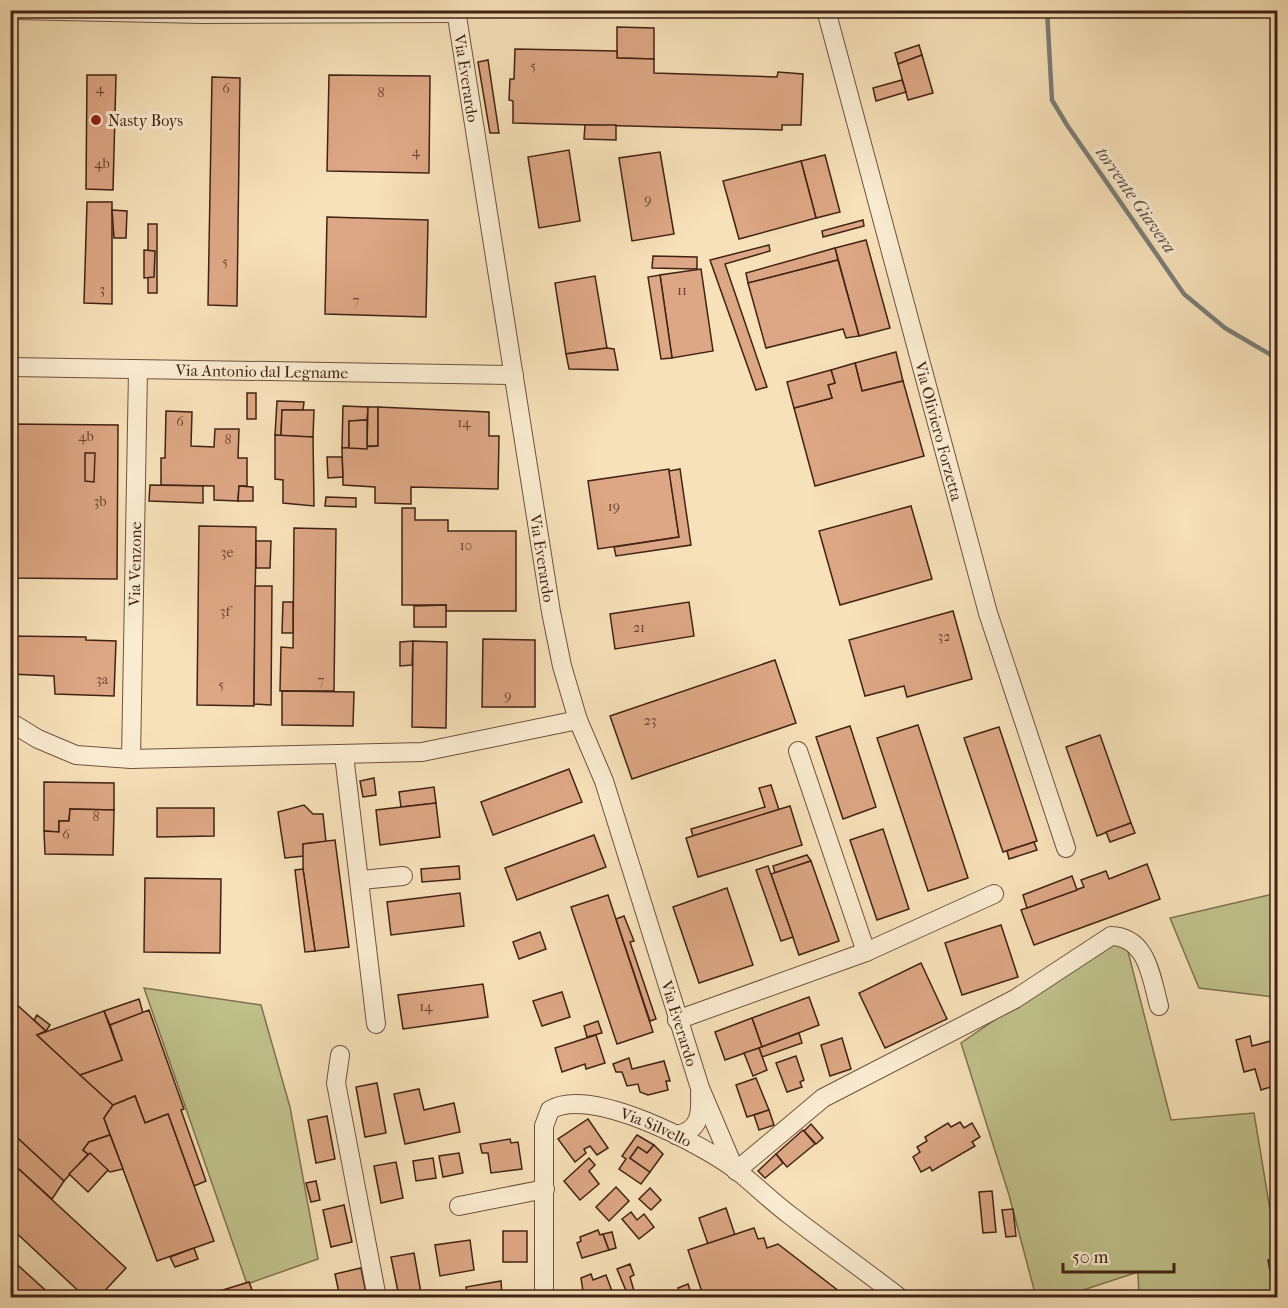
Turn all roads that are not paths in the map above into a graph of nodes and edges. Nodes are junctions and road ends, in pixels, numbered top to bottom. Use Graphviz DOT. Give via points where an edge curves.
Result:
graph roads {
  1 [pos="15,10"];
  2 [pos="826,10"];
  3 [pos="456,12"];
  4 [pos="10,367"];
  5 [pos="138,370"];
  6 [pos="514,375"];
  7 [pos="578,720"];
  8 [pos="10,722"];
  9 [pos="798,751"];
  10 [pos="345,755"];
  11 [pos="131,759"];
  12 [pos="1066,848"];
  13 [pos="404,876"];
  14 [pos="361,880"];
  15 [pos="994,894"];
  16 [pos="866,952"];
  17 [pos="1160,1006"];
  18 [pos="677,1020"];
  19 [pos="376,1024"];
  20 [pos="340,1055"];
  21 [pos="700,1088"];
  22 [pos="676,1135"];
  23 [pos="735,1170"];
  24 [pos="545,1189"];
  25 [pos="459,1206"];
  26 [pos="884,1291"];
  27 [pos="377,1298"];
  28 [pos="544,1298"];
  29 [pos="900,1298"];
  1 -- 3 [label="street" via="204,14"];
  2 -- 12 [label="street, Via Oliviero Forzetta" via="987,613"];
  3 -- 6 [label="street, Via Everardo"];
  4 -- 5 [label="street, Via Antonio dal Legname"];
  5 -- 6 [label="street, Via Antonio dal Legname"];
  5 -- 11 [label="street, Via Venzone"];
  6 -- 7 [label="street, Via Everardo" via="550,612"];
  7 -- 10 [label="street" via="422,752"];
  7 -- 18 [label="street, Via Everardo" via="604,781"];
  8 -- 11 [label="street" via="76,755"];
  9 -- 16 [label="street"];
  10 -- 11 [label="street"];
  10 -- 14 [label="street"];
  13 -- 14 [label="street"];
  14 -- 19 [label="street"];
  15 -- 16 [label="street"];
  16 -- 18 [label="street"];
  17 -- 23 [label="street" via="1139,948 1131,940 1111,936 1015,999 824,1098"];
  18 -- 21 [label="street, Via Everardo"];
  20 -- 27 [label="street" via="336,1083"];
  21 -- 22 [label="street, Via Everardo" via="698,1123"];
  21 -- 23 [label="street, Via Everardo"];
  22 -- 23 [label="street, Via Silvello"];
  22 -- 24 [label="street, Via Silvello" via="659,1125 607,1109 557,1106 546,1116 544,1126"];
  23 -- 26 [label="street, Via Silvello"];
  24 -- 25 [label="street"];
  24 -- 28 [label="street, Via Silvello"];
  26 -- 29 [label="street, Via Silvello"];
}
